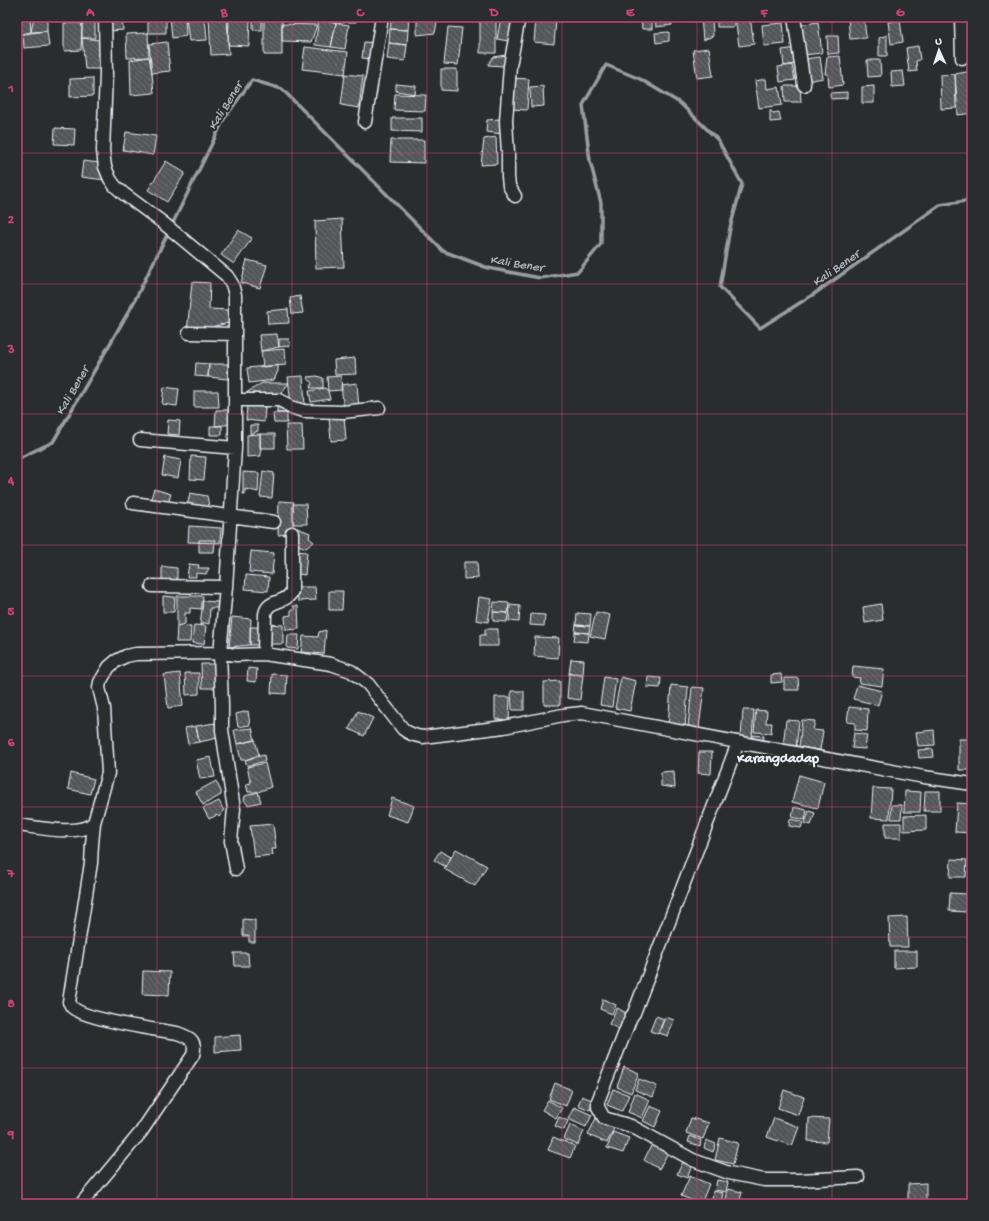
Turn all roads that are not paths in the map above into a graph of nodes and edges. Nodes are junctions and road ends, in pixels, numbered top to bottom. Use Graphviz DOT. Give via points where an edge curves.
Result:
graph roads {
  1 [pos="105,17"];
  2 [pos="382,17"];
  3 [pos="519,17"];
  4 [pos="794,17"];
  5 [pos="961,17"];
  6 [pos="962,58"];
  7 [pos="804,85"];
  8 [pos="366,122"];
  9 [pos="515,196"];
  10 [pos="189,333"];
  11 [pos="235,334"];
  12 [pos="235,400"];
  13 [pos="379,408"];
  14 [pos="140,440"];
  15 [pos="236,448"];
  16 [pos="132,503"];
  17 [pos="231,516"];
  18 [pos="274,522"];
  19 [pos="292,533"];
  20 [pos="152,586"];
  21 [pos="226,587"];
  22 [pos="220,653"];
  23 [pos="264,654"];
  24 [pos="738,743"];
  25 [pos="972,784"];
  26 [pos="94,823"];
  27 [pos="17,824"];
  28 [pos="63,830"];
  29 [pos="92,844"];
  30 [pos="236,869"];
  31 [pos="858,1177"];
  32 [pos="81,1204"];
  1 -- 11 [label="street" via="105,167 115,186 227,276 235,295"];
  2 -- 8 [label="street"];
  3 -- 9 [label="street" via="510,66 506,121 509,186"];
  4 -- 7 [label="street"];
  5 -- 6 [label="street"];
  10 -- 11 [label="street"];
  11 -- 12 [label="street"];
  12 -- 13 [label="street" via="279,400 304,411 343,412"];
  12 -- 15 [label="street"];
  14 -- 15 [label="street"];
  15 -- 17 [label="street"];
  16 -- 17 [label="street"];
  17 -- 18 [label="street"];
  17 -- 21 [label="street"];
  19 -- 23 [label="street" via="292,591 288,598 266,608"];
  20 -- 21 [label="street"];
  21 -- 22 [label="street"];
  22 -- 23 [label="street"];
  22 -- 26 [label="street" via="136,654 116,661 110,667 99,688 104,708 108,773"];
  22 -- 30 [label="street" via="222,730 234,809 231,841"];
  23 -- 24 [label="street" via="331,664 351,671 368,684 403,729 414,736 504,727 582,713"];
  24 -- 25 [label="street"];
  24 -- 31 [label="street" via="634,1013 604,1083 598,1107 604,1118 630,1126 693,1160 729,1173 764,1180"];
  26 -- 28 [label="street" via="84,829"];
  26 -- 29 [label="street"];
  27 -- 28 [label="street"];
  28 -- 29 [label="street"];
  29 -- 32 [label="street" via="69,1002 76,1010 98,1018 187,1037 192,1041 194,1050 140,1132"];
}
